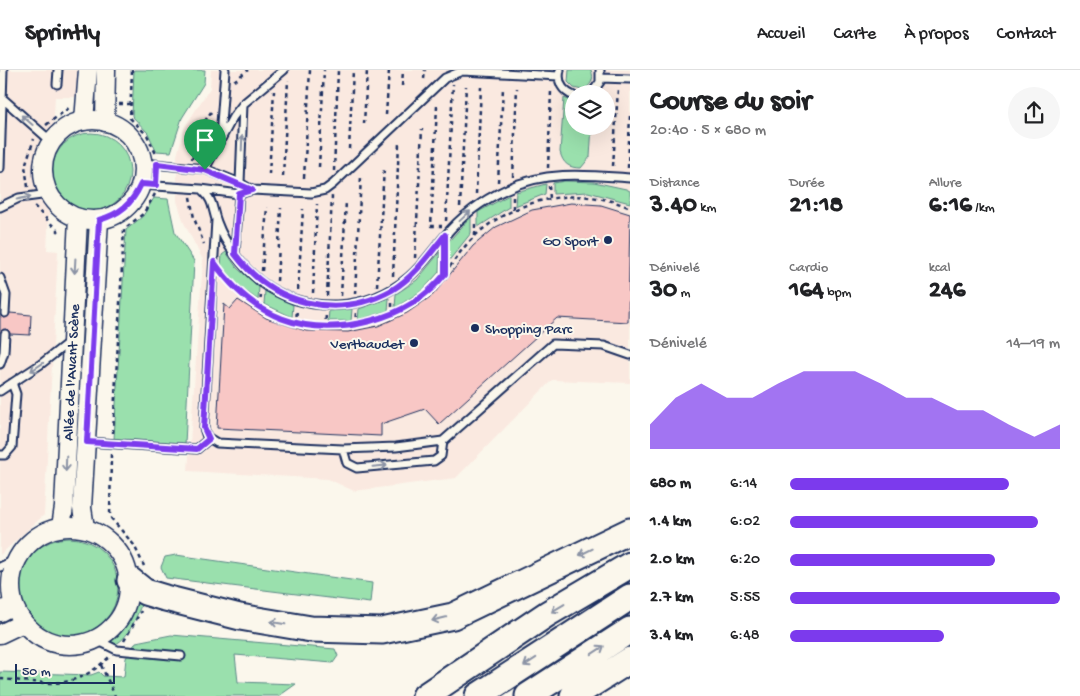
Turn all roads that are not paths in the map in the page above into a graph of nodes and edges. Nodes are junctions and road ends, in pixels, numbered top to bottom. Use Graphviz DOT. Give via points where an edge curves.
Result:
graph roads {
  1 [pos="3,70"];
  2 [pos="58,70"];
  3 [pos="88,70"];
  4 [pos="106,70"];
  5 [pos="225,70"];
  6 [pos="286,73"];
  7 [pos="559,73"];
  8 [pos="600,74"];
  9 [pos="630,79"];
  10 [pos="57,84"];
  11 [pos="565,89"];
  12 [pos="2,98"];
  13 [pos="243,104"];
  14 [pos="84,121"];
  15 [pos="104,122"];
  16 [pos="46,137"];
  17 [pos="220,141"];
  18 [pos="150,164"];
  19 [pos="0,168"];
  20 [pos="205,170"];
  21 [pos="630,178"];
  22 [pos="240,183"];
  23 [pos="149,185"];
  24 [pos="201,189"];
  25 [pos="252,190"];
  26 [pos="49,194"];
  27 [pos="239,194"];
  28 [pos="0,207"];
  29 [pos="78,218"];
  30 [pos="99,220"];
  31 [pos="216,220"];
  32 [pos="235,254"];
  33 [pos="0,278"];
  34 [pos="5,313"];
  35 [pos="5,334"];
  36 [pos="71,340"];
  37 [pos="630,355"];
  38 [pos="0,364"];
  39 [pos="12,383"];
  40 [pos="0,390"];
  41 [pos="209,439"];
  42 [pos="443,441"];
  43 [pos="87,442"];
  44 [pos="343,449"];
  45 [pos="0,455"];
  46 [pos="61,527"];
  47 [pos="85,528"];
  48 [pos="630,531"];
  49 [pos="17,559"];
  50 [pos="630,565"];
  51 [pos="0,567"];
  52 [pos="130,580"];
  53 [pos="630,597"];
  54 [pos="7,608"];
  55 [pos="23,623"];
  56 [pos="630,630"];
  57 [pos="0,634"];
  58 [pos="97,640"];
  59 [pos="181,656"];
  60 [pos="630,660"];
  61 [pos="583,692"];
  62 [pos="425,696"];
  63 [pos="478,696"];
  64 [pos="528,696"];
  1 -- 12 [label="lane"];
  2 -- 10 [label="lane"];
  3 -- 14 [label="street"];
  4 -- 15 [label="street"];
  5 -- 17 [label="lane"];
  6 -- 13 [label="lane" via="273,79"];
  7 -- 11 [label="lane"];
  7 -- 25 [label="lane" via="454,73 325,190 311,193"];
  8 -- 9 [label="lane"];
  16 -- 12 [label="lane, one-way"];
  12 -- 19 [label="lane"];
  13 -- 17 [label="lane"];
  22 -- 13 [label="lane, one-way"];
  14 -- 15 [label="street"];
  14 -- 16 [label="street"];
  15 -- 18 [label="street" via="127,134"];
  16 -- 26 [label="street" via="43,173"];
  17 -- 20 [label="lane"];
  18 -- 20 [label="lane" via="192,166"];
  18 -- 23 [label="street"];
  20 -- 22 [label="lane"];
  32 -- 21 [label="lane, one-way" via="262,282 298,300 327,306 356,303 392,290 424,263 445,235 476,207 513,186 549,176"];
  22 -- 25 [label="lane"];
  23 -- 24 [label="lane"];
  23 -- 30 [label="street" via="127,207"];
  24 -- 27 [label="lane"];
  24 -- 31 [label="lane" via="214,204"];
  25 -- 27 [label="lane"];
  28 -- 26 [label="lane, one-way" via="19,198"];
  26 -- 29 [label="street" via="65,211"];
  27 -- 32 [label="lane"];
  29 -- 30 [label="street"];
  29 -- 36 [label="street, Allée de l'Avant Scène, one-way"];
  30 -- 43 [label="street, Allée de l'Avant Scène"];
  31 -- 32 [label="lane"];
  31 -- 41 [label="lane" via="204,428"];
  33 -- 34 [label="lane" via="6,295"];
  35 -- 38 [label="lane"];
  36 -- 39 [label="lane, one-way"];
  36 -- 46 [label="street, Allée de l'Avant Scène, one-way"];
  37 -- 42 [label="lane" via="604,346 552,344"];
  39 -- 40 [label="lane"];
  39 -- 45 [label="lane" via="16,394 12,447 5,455"];
  41 -- 43 [label="lane" via="197,449"];
  41 -- 44 [label="lane" via="222,444"];
  42 -- 44 [label="lane" via="396,448"];
  44 -- 42 [label="lane, one-way" via="347,464 357,468 434,461 441,456"];
  43 -- 47 [label="street, Allée de l'Avant Scène" via="82,508"];
  46 -- 47 [label="street"];
  46 -- 49 [label="street" via="43,533 28,544"];
  47 -- 52 [label="street" via="102,535 116,547 126,563"];
  48 -- 52 [label="highway, one-way" via="453,616 382,631 311,629 240,617 145,592"];
  49 -- 51 [label="lane"];
  49 -- 54 [label="street"];
  50 -- 62 [label="highway, one-way" via="547,614"];
  52 -- 58 [label="street" via="129,598 123,615"];
  53 -- 63 [label="highway, one-way"];
  54 -- 55 [label="street"];
  55 -- 57 [label="street"];
  55 -- 58 [label="street" via="38,637 57,645 78,646"];
  64 -- 56 [label="highway, one-way"];
  58 -- 59 [label="lane" via="116,650"];
  60 -- 61 [label="highway"];
}
